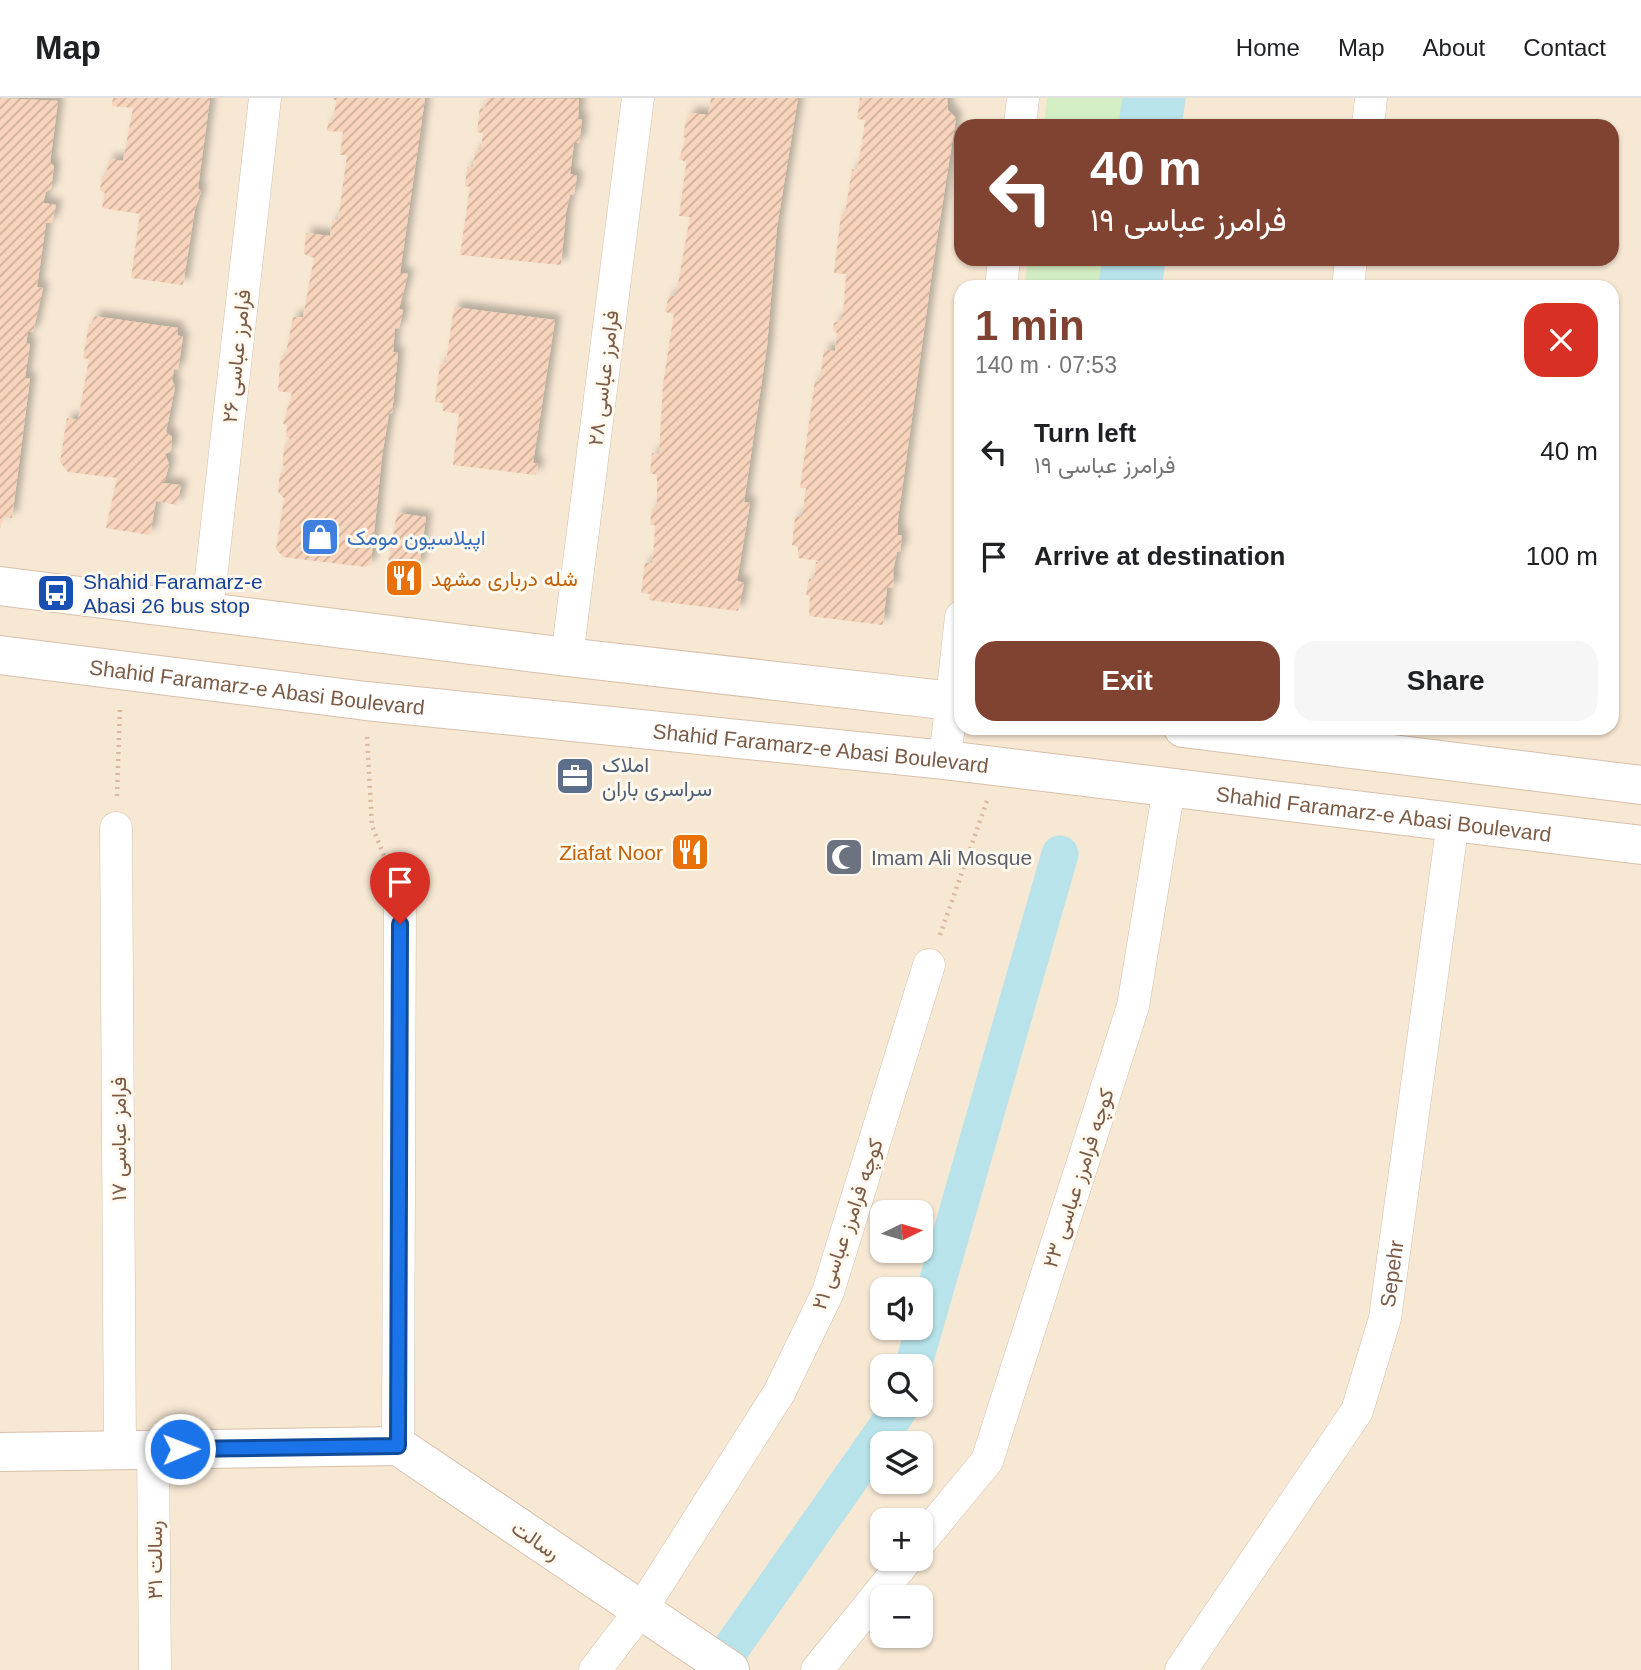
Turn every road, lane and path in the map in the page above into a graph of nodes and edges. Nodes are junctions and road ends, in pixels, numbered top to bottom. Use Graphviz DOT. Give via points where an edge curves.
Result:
graph roads {
  1 [pos="265,98"];
  2 [pos="638,98"];
  3 [pos="1023,98"];
  4 [pos="1371,98"];
  5 [pos="1021,119"];
  6 [pos="1369,119"];
  7 [pos="0,586"];
  8 [pos="208,613"];
  9 [pos="0,654"];
  10 [pos="567,657"];
  11 [pos="122,671"];
  12 [pos="366,701"];
  13 [pos="954,701"];
  14 [pos="954,712"];
  15 [pos="1299,735"];
  16 [pos="945,760"];
  17 [pos="999,767"];
  18 [pos="1641,785"];
  19 [pos="1169,788"];
  20 [pos="1452,822"];
  21 [pos="116,828"];
  22 [pos="1641,845"];
  23 [pos="400,897"];
  24 [pos="929,965"];
  25 [pos="398,1446"];
  26 [pos="136,1450"];
  27 [pos="0,1452"];
  28 [pos="933,1526"];
  29 [pos="896,1571"];
  30 [pos="641,1610"];
  31 [pos="155,1670"];
  32 [pos="595,1670"];
  33 [pos="730,1670"];
  34 [pos="817,1670"];
  35 [pos="1181,1670"];
  1 -- 8 [label="street, فرامرز عباسی ۲۶"];
  2 -- 10 [label="street, فرامرز عباسی ۲۸"];
  3 -- 5 [label="street"];
  4 -- 6 [label="street"];
  7 -- 8 [label="main road"];
  8 -- 10 [label="main road"];
  9 -- 11 [label="main road, Shahid Faramarz-e Abasi Boulevard"];
  10 -- 13 [label="main road"];
  11 -- 12 [label="main road, Shahid Faramarz-e Abasi Boulevard"];
  11 -- 21 [label="path"];
  12 -- 16 [label="main road, Shahid Faramarz-e Abasi Boulevard"];
  12 -- 23 [label="path" via="372,825"];
  14 -- 16 [label="street"];
  15 -- 18 [label="main road"];
  16 -- 17 [label="main road, Shahid Faramarz-e Abasi Boulevard"];
  17 -- 19 [label="main road, Shahid Faramarz-e Abasi Boulevard"];
  17 -- 24 [label="path"];
  19 -- 20 [label="main road, Shahid Faramarz-e Abasi Boulevard"];
  19 -- 28 [label="street, کوچه فرامرز عباسی ۲۳" via="1133,1006 987,1461"];
  20 -- 22 [label="main road, Shahid Faramarz-e Abasi Boulevard"];
  20 -- 35 [label="street, Sepehr" via="1385,1318 1357,1411"];
  21 -- 26 [label="street, فرامز عباسی ۱۷"];
  23 -- 25 [label="street"];
  24 -- 30 [label="street, کوچه فرامرز عباسی ۲۱" via="828,1292 779,1393"];
  25 -- 26 [label="main road"];
  25 -- 30 [label="main road, رسالت"];
  26 -- 27 [label="main road"];
  26 -- 31 [label="street, رسالت ۳۱"];
  29 -- 34 [label="street"];
  30 -- 32 [label="street, کوچه فرامرز عباسی ۲۱"];
  30 -- 33 [label="main road, رسالت"];
}
